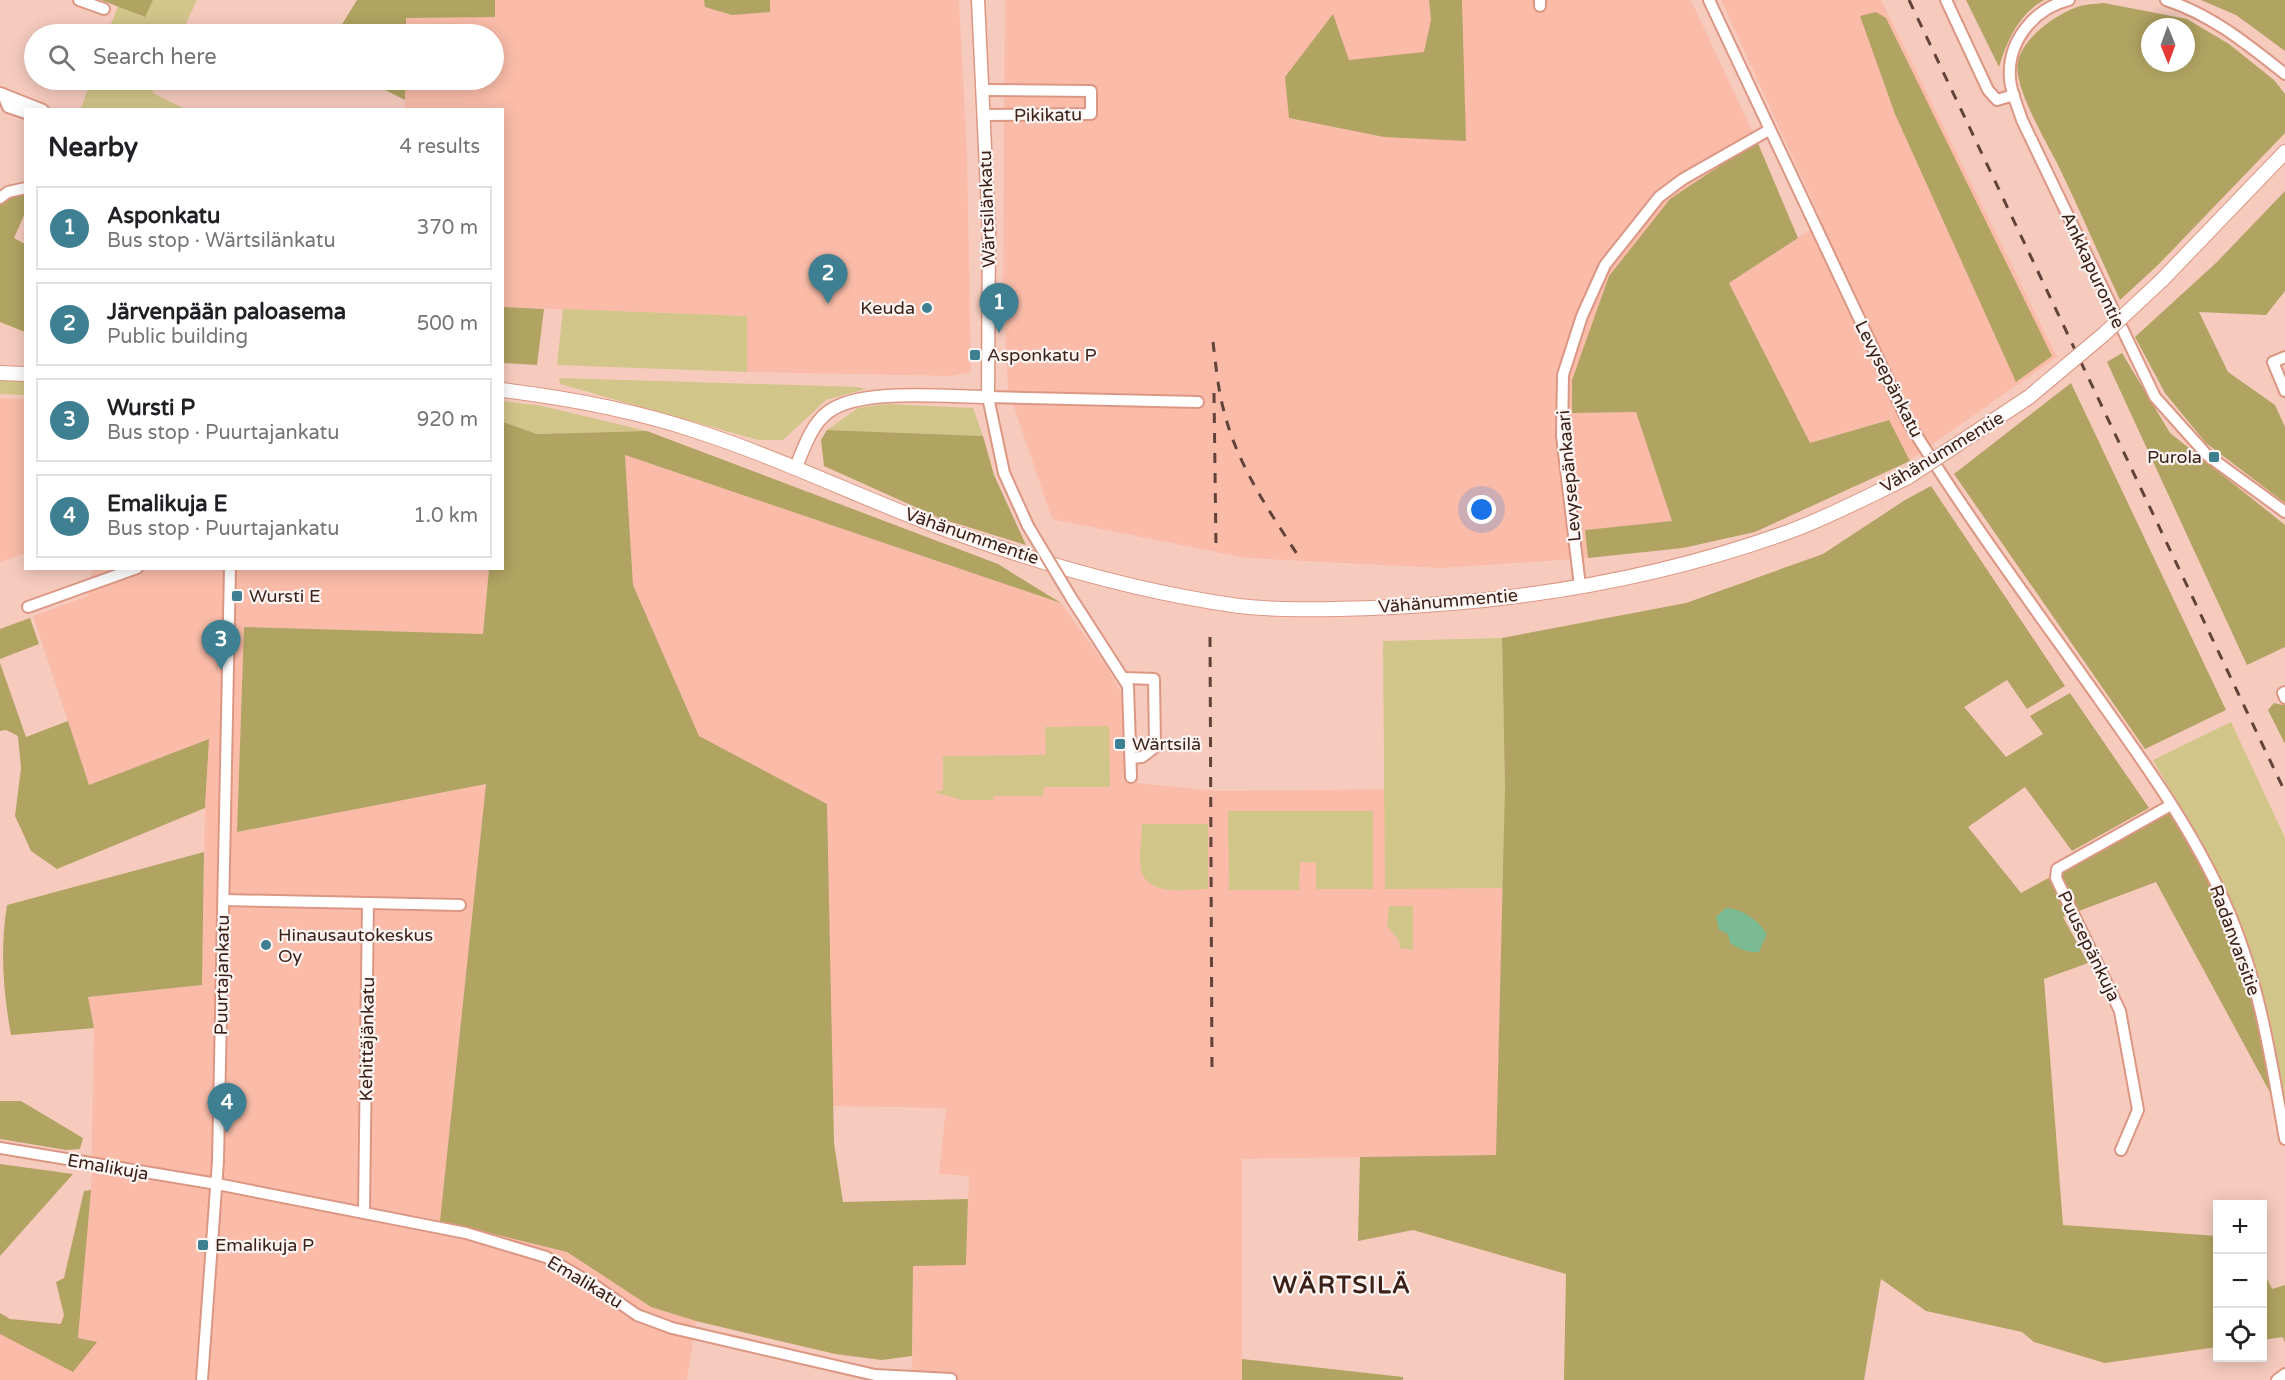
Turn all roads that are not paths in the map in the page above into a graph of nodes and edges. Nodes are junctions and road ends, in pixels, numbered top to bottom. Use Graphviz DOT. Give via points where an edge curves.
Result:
graph roads {
  1 [pos="79,0"];
  2 [pos="978,0"];
  3 [pos="1709,0"];
  4 [pos="1946,0"];
  5 [pos="2069,0"];
  6 [pos="2166,0"];
  7 [pos="104,9"];
  8 [pos="2285,74"];
  9 [pos="984,90"];
  10 [pos="1,94"];
  11 [pos="2014,95"];
  12 [pos="38,108"];
  13 [pos="24,112"];
  14 [pos="984,115"];
  15 [pos="1769,130"];
  16 [pos="2285,152"];
  17 [pos="24,188"];
  18 [pos="0,198"];
  19 [pos="2285,357"];
  20 [pos="0,373"];
  21 [pos="24,374"];
  22 [pos="504,390"];
  23 [pos="2285,391"];
  24 [pos="988,397"];
  25 [pos="1198,402"];
  26 [pos="796,467"];
  27 [pos="2285,512"];
  28 [pos="131,570"];
  29 [pos="230,570"];
  30 [pos="1580,586"];
  31 [pos="28,607"];
  32 [pos="1125,678"];
  33 [pos="2285,692"];
  34 [pos="2285,698"];
  35 [pos="1131,758"];
  36 [pos="2140,758"];
  37 [pos="1131,777"];
  38 [pos="2171,805"];
  39 [pos="224,900"];
  40 [pos="368,903"];
  41 [pos="460,905"];
  42 [pos="2285,1139"];
  43 [pos="0,1148"];
  44 [pos="2121,1150"];
  45 [pos="217,1184"];
  46 [pos="364,1211"];
  47 [pos="2285,1374"];
  48 [pos="951,1379"];
  49 [pos="202,1380"];
  50 [pos="2277,1380"];
  1 -- 7 [label="street"];
  2 -- 9 [label="street, Wärtsilänkatu"];
  3 -- 15 [label="street, Levysepänkatu"];
  4 -- 11 [label="street" via="1988,90 1997,100"];
  5 -- 11 [label="street, Ankkapurontie" via="2038,14 2017,41 2010,60"];
  6 -- 8 [label="street" via="2225,27"];
  9 -- 14 [label="street, Wärtsilänkatu"];
  9 -- 14 [label="street, Pikikatu" via="1091,91 1091,114"];
  10 -- 12 [label="street"];
  10 -- 13 [label="street" via="8,107"];
  11 -- 27 [label="street, Ankkapurontie" via="2022,120 2155,397 2207,455"];
  14 -- 24 [label="street, Wärtsilänkatu" via="989,232"];
  15 -- 30 [label="street, Levysepänkaari" via="1659,197 1605,265 1582,316 1563,375 1562,416"];
  15 -- 36 [label="street, Levysepänkatu" via="1907,420"];
  16 -- 30 [label="main road, Vähänummentie, bridge" via="2162,280 2103,335 2029,397 1908,477 1790,531 1703,558"];
  17 -- 18 [label="street"];
  19 -- 23 [label="street" via="2272,362"];
  20 -- 21 [label="main road"];
  22 -- 26 [label="main road, Vähänummentie" via="615,408 696,431"];
  24 -- 25 [label="street"];
  24 -- 26 [label="street" via="885,396 856,400 829,411 811,430"];
  24 -- 32 [label="street, Wärtsilänkatu, bridge" via="1004,472 1028,526"];
  26 -- 30 [label="main road, Vähänummentie" via="942,528 1071,570 1139,588 1242,606 1419,606"];
  28 -- 31 [label="street"];
  29 -- 39 [label="street, Puurtajankatu"];
  32 -- 35 [label="street, Wärtsilänkatu"];
  32 -- 35 [label="street" via="1154,679 1155,747 1142,757"];
  33 -- 34 [label="street"];
  35 -- 37 [label="street, Wärtsilänkatu"];
  36 -- 38 [label="street, Radanvarsitie"];
  38 -- 42 [label="street, Radanvarsitie" via="2226,903 2251,974 2267,1034"];
  38 -- 44 [label="street, Puusepänkuja" via="2057,869 2056,878 2120,1011 2138,1110"];
  39 -- 40 [label="street"];
  39 -- 45 [label="street, Puurtajankatu"];
  40 -- 41 [label="street"];
  40 -- 46 [label="street, Kehittäjänkatu"];
  43 -- 45 [label="street, Emalikuja"];
  45 -- 46 [label="street, Emalikatu"];
  45 -- 49 [label="street, Puurtajankatu"];
  46 -- 48 [label="street, Emalikatu" via="466,1233 546,1257 637,1315 672,1328 875,1375"];
  47 -- 50 [label="street"];
}
